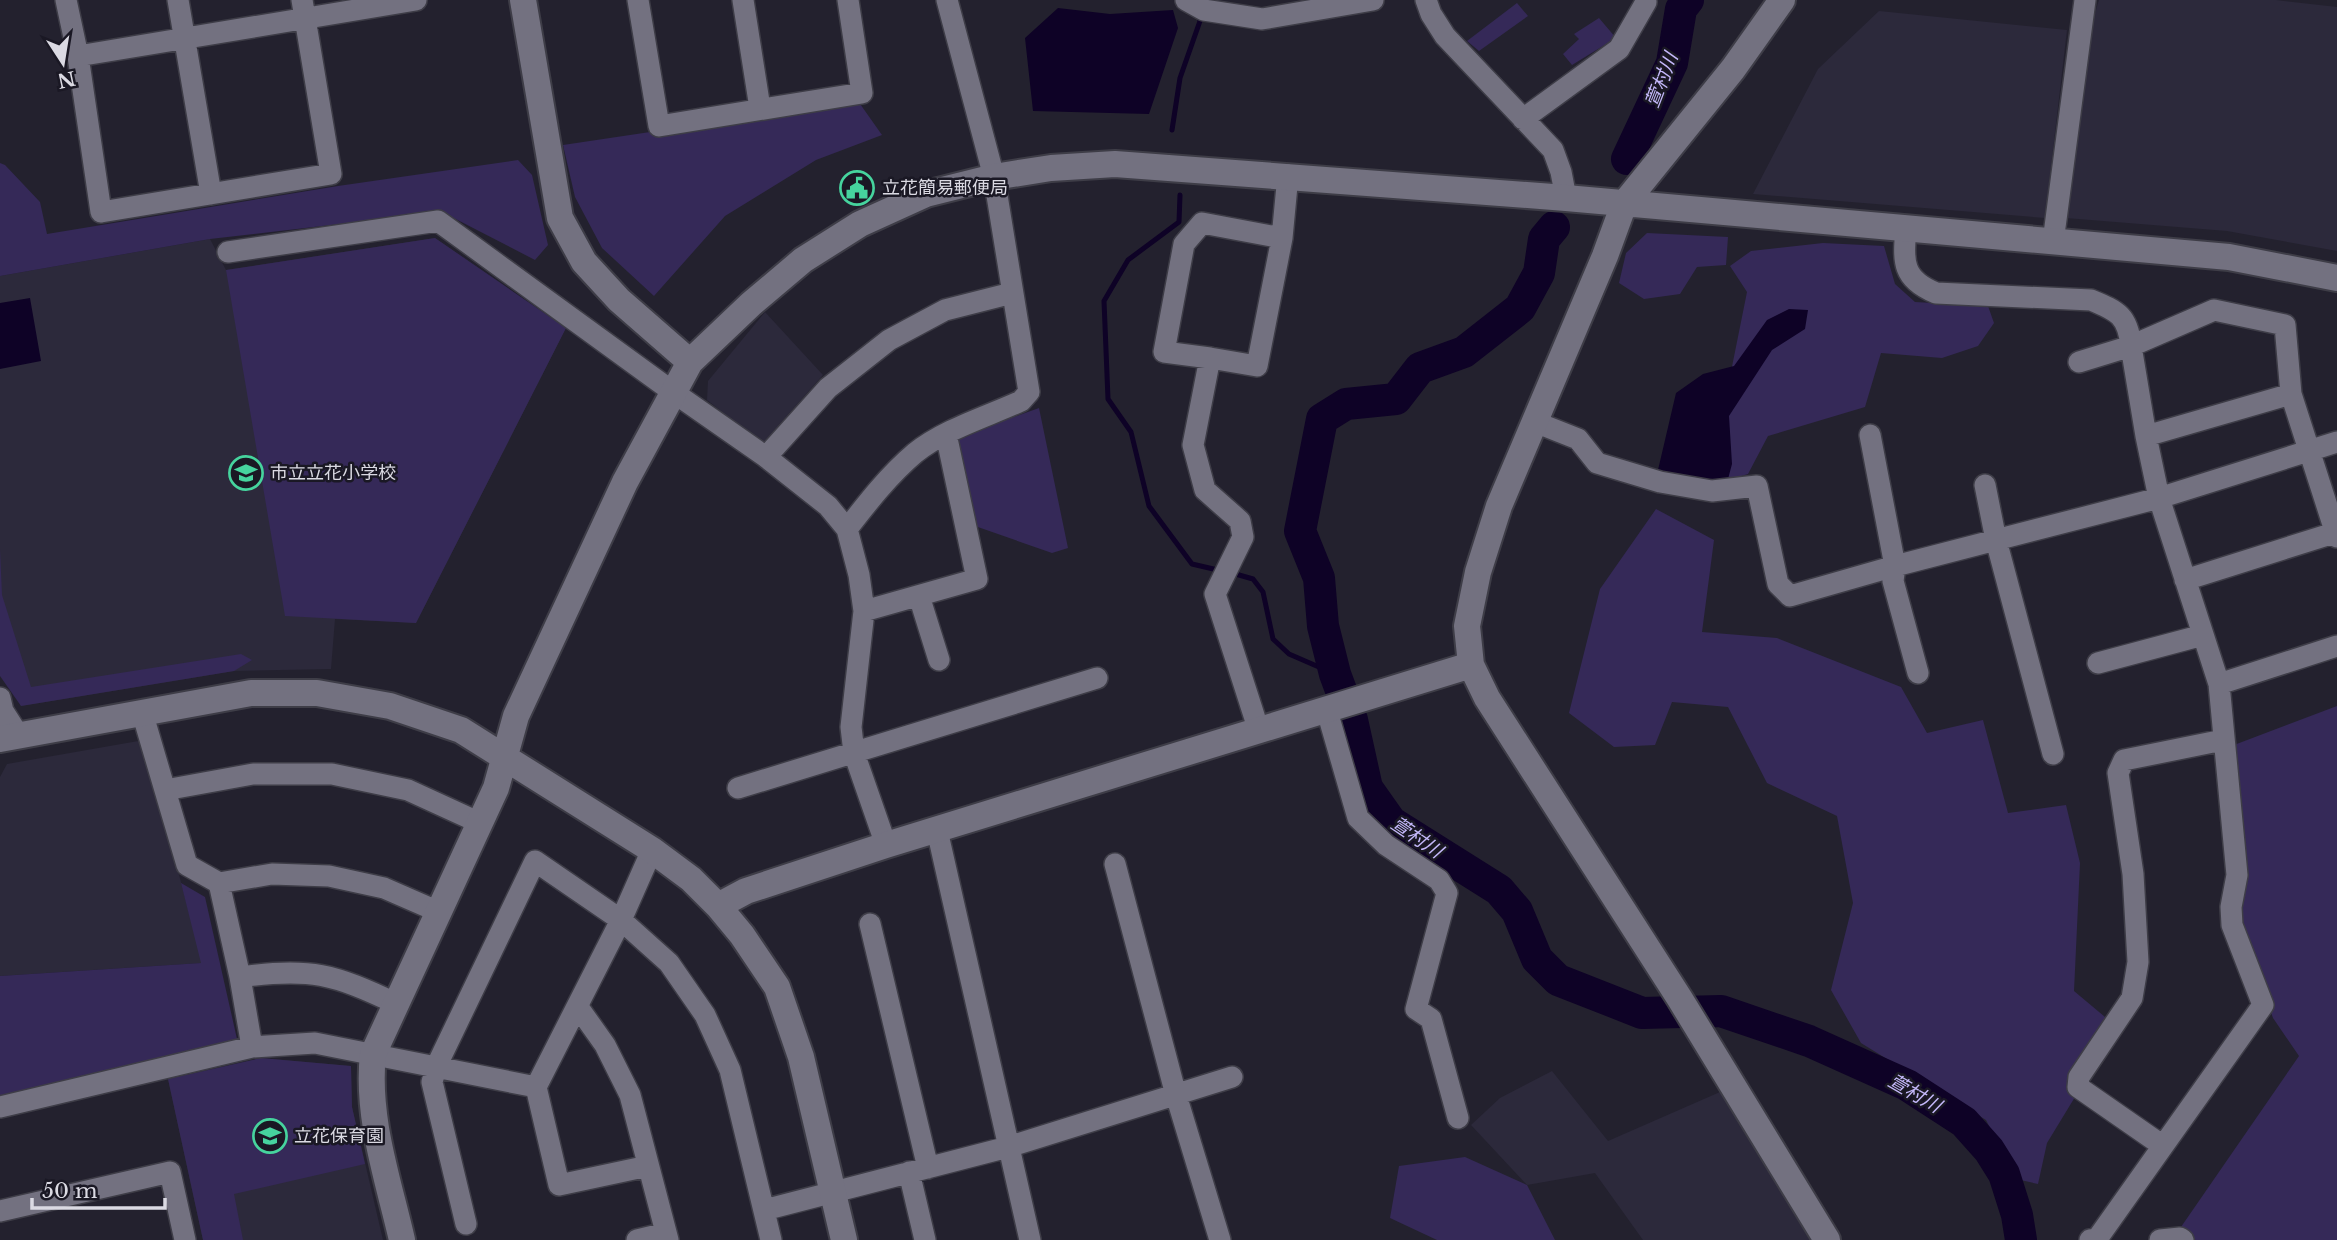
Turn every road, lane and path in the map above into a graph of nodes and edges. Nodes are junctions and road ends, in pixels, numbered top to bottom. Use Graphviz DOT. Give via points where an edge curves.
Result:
graph roads {
  1 [pos="66,0"];
  2 [pos="178,0"];
  3 [pos="523,0"];
  4 [pos="638,0"];
  5 [pos="743,0"];
  6 [pos="848,0"];
  7 [pos="947,0"];
  8 [pos="1373,0"];
  9 [pos="1426,0"];
  10 [pos="1782,0"];
  11 [pos="2085,0"];
  12 [pos="410,1"];
  13 [pos="1646,2"];
  14 [pos="1195,5"];
  15 [pos="303,9"];
  16 [pos="186,38"];
  17 [pos="78,56"];
  18 [pos="760,108"];
  19 [pos="1523,119"];
  20 [pos="1289,175"];
  21 [pos="993,177"];
  22 [pos="211,194"];
  23 [pos="1566,198"];
  24 [pos="1624,204"];
  25 [pos="1906,228"];
  26 [pos="1282,238"];
  27 [pos="2053,242"];
  28 [pos="228,252"];
  29 [pos="2337,278"];
  30 [pos="1012,293"];
  31 [pos="2131,346"];
  32 [pos="1210,358"];
  33 [pos="690,362"];
  34 [pos="2079,362"];
  35 [pos="673,392"];
  36 [pos="2291,394"];
  37 [pos="1535,422"];
  38 [pos="946,434"];
  39 [pos="1870,435"];
  40 [pos="2146,436"];
  41 [pos="2337,442"];
  42 [pos="2309,450"];
  43 [pos="766,457"];
  44 [pos="1985,485"];
  45 [pos="2159,498"];
  46 [pos="847,529"];
  47 [pos="2337,534"];
  48 [pos="1996,540"];
  49 [pos="1895,566"];
  50 [pos="2185,580"];
  51 [pos="919,596"];
  52 [pos="864,611"];
  53 [pos="2203,635"];
  54 [pos="2337,646"];
  55 [pos="939,660"];
  56 [pos="2098,663"];
  57 [pos="1471,665"];
  58 [pos="1918,673"];
  59 [pos="1097,678"];
  60 [pos="2219,684"];
  61 [pos="0,698"];
  62 [pos="1327,710"];
  63 [pos="142,712"];
  64 [pos="1259,731"];
  65 [pos="9,737"];
  66 [pos="2223,740"];
  67 [pos="854,753"];
  68 [pos="2053,754"];
  69 [pos="505,757"];
  70 [pos="738,788"];
  71 [pos="165,790"];
  72 [pos="480,823"];
  73 [pos="937,830"];
  74 [pos="886,845"];
  75 [pos="652,850"];
  76 [pos="1115,864"];
  77 [pos="219,883"];
  78 [pos="718,906"];
  79 [pos="439,912"];
  80 [pos="621,920"];
  81 [pos="870,924"];
  82 [pos="240,977"];
  83 [pos="397,1003"];
  84 [pos="579,1007"];
  85 [pos="252,1048"];
  86 [pos="373,1054"];
  87 [pos="436,1067"];
  88 [pos="1232,1077"];
  89 [pos="536,1087"];
  90 [pos="1176,1095"];
  91 [pos="0,1107"];
  92 [pos="1458,1118"];
  93 [pos="2163,1146"];
  94 [pos="1009,1147"];
  95 [pos="648,1166"];
  96 [pos="919,1170"];
  97 [pos="832,1192"];
  98 [pos="764,1210"];
  99 [pos="0,1211"];
  100 [pos="466,1224"];
  101 [pos="667,1237"];
  102 [pos="185,1240"];
  103 [pos="402,1240"];
  104 [pos="637,1240"];
  105 [pos="771,1240"];
  106 [pos="844,1240"];
  107 [pos="925,1240"];
  108 [pos="1030,1240"];
  109 [pos="1220,1240"];
  110 [pos="1828,1240"];
  111 [pos="2096,1240"];
  112 [pos="2160,1240"];
  113 [pos="2183,1240"];
  1 -- 17 [label="street"];
  2 -- 16 [label="street"];
  3 -- 33 [label="street" via="559,218 592,272"];
  4 -- 18 [label="street" via="659,125"];
  5 -- 18 [label="street"];
  6 -- 18 [label="street" via="862,93"];
  7 -- 21 [label="street"];
  8 -- 14 [label="street" via="1262,19"];
  9 -- 19 [label="street" via="1445,37"];
  10 -- 24 [label="street" via="1733,69"];
  11 -- 27 [label="street"];
  12 -- 15 [label="street"];
  13 -- 19 [label="street" via="1619,49"];
  15 -- 16 [label="street"];
  15 -- 22 [label="street" via="331,174"];
  16 -- 17 [label="street"];
  16 -- 22 [label="street"];
  17 -- 22 [label="street" via="101,212"];
  19 -- 23 [label="street" via="1553,150"];
  20 -- 21 [label="street" via="1115,164"];
  20 -- 23 [label="street"];
  20 -- 26 [label="street"];
  21 -- 30 [label="street"];
  21 -- 33 [label="street" via="926,194 860,224 803,260"];
  23 -- 24 [label="street"];
  24 -- 25 [label="street"];
  24 -- 37 [label="street"];
  25 -- 27 [label="street"];
  25 -- 31 [label="street" via="1907,269 1920,286 1936,293 2091,300 2114,309 2129,327"];
  26 -- 32 [label="street" via="1257,366"];
  26 -- 32 [label="street" via="1202,223 1184,244 1164,352"];
  27 -- 29 [label="street" via="2229,257"];
  28 -- 35 [label="street" via="438,221"];
  30 -- 38 [label="street" via="1029,392 1021,401"];
  30 -- 43 [label="street" via="945,310 889,340 828,388"];
  31 -- 34 [label="street"];
  31 -- 36 [label="street" via="2214,310 2285,325"];
  31 -- 40 [label="street"];
  32 -- 64 [label="street" via="1193,445 1205,490 1240,521 1243,537 1215,594"];
  33 -- 35 [label="street"];
  35 -- 43 [label="street"];
  35 -- 69 [label="street" via="625,482 516,716"];
  36 -- 40 [label="street"];
  36 -- 42 [label="street"];
  37 -- 49 [label="street" via="1578,439 1597,463 1660,482 1712,491 1757,486 1778,584 1790,596"];
  37 -- 57 [label="street" via="1499,506 1478,572 1467,626"];
  38 -- 46 [label="street" via="916,453 878,489"];
  38 -- 51 [label="street" via="977,579"];
  39 -- 49 [label="street"];
  40 -- 45 [label="street"];
  41 -- 42 [label="street"];
  42 -- 45 [label="street"];
  42 -- 47 [label="street"];
  43 -- 46 [label="street" via="828,506"];
  44 -- 48 [label="street"];
  45 -- 48 [label="street"];
  45 -- 50 [label="street"];
  46 -- 52 [label="street"];
  47 -- 50 [label="street"];
  48 -- 49 [label="street"];
  48 -- 68 [label="street"];
  49 -- 58 [label="street" via="1894,581"];
  50 -- 53 [label="street"];
  51 -- 52 [label="street"];
  51 -- 55 [label="street"];
  52 -- 67 [label="street" via="851,727"];
  53 -- 56 [label="street"];
  53 -- 60 [label="street"];
  54 -- 60 [label="street"];
  57 -- 62 [label="street"];
  57 -- 110 [label="street"];
  59 -- 67 [label="street"];
  60 -- 66 [label="street"];
  61 -- 65 [label="street"];
  62 -- 64 [label="street"];
  62 -- 92 [label="street" via="1358,818 1387,845 1439,880 1447,893 1416,1009 1431,1019"];
  63 -- 65 [label="street"];
  63 -- 69 [label="street" via="251,693 317,693 402,710 461,730"];
  63 -- 71 [label="street"];
  64 -- 73 [label="street"];
  66 -- 93 [label="street" via="2237,875 2232,925 2263,1005"];
  66 -- 93 [label="street" via="2124,761 2118,773 2133,874 2138,962 2132,998 2079,1077 2078,1087"];
  67 -- 70 [label="street"];
  67 -- 74 [label="street"];
  69 -- 72 [label="street"];
  69 -- 75 [label="street"];
  71 -- 72 [label="street" via="253,774 332,774 408,790"];
  71 -- 77 [label="street" via="187,864"];
  72 -- 79 [label="street"];
  73 -- 74 [label="street"];
  73 -- 94 [label="street"];
  74 -- 78 [label="street" via="746,891"];
  75 -- 78 [label="street"];
  75 -- 80 [label="street"];
  76 -- 90 [label="street"];
  77 -- 79 [label="street" via="272,874 329,876 384,888"];
  77 -- 82 [label="street"];
  78 -- 97 [label="street" via="777,987 801,1057"];
  79 -- 83 [label="street"];
  80 -- 84 [label="street"];
  80 -- 87 [label="street" via="535,861"];
  80 -- 98 [label="street" via="669,963 705,1015 730,1070"];
  81 -- 96 [label="street"];
  82 -- 83 [label="street" via="281,971 316,973 351,982"];
  82 -- 85 [label="street"];
  83 -- 86 [label="street"];
  84 -- 89 [label="street"];
  84 -- 95 [label="street" via="630,1095"];
  85 -- 86 [label="street" via="316,1043"];
  85 -- 91 [label="street"];
  86 -- 87 [label="street"];
  86 -- 103 [label="street" via="373,1114"];
  87 -- 89 [label="street"];
  87 -- 100 [label="street" via="432,1082"];
  88 -- 90 [label="street"];
  89 -- 95 [label="street" via="559,1185"];
  90 -- 94 [label="street"];
  90 -- 109 [label="street"];
  93 -- 111 [label="street"];
  94 -- 96 [label="street"];
  94 -- 108 [label="street"];
  95 -- 101 [label="street"];
  96 -- 97 [label="street"];
  96 -- 107 [label="street"];
  97 -- 98 [label="street"];
  97 -- 106 [label="street"];
  98 -- 105 [label="street"];
  99 -- 102 [label="street" via="170,1172"];
  101 -- 104 [label="street"];
  112 -- 113 [label="street"];
}
